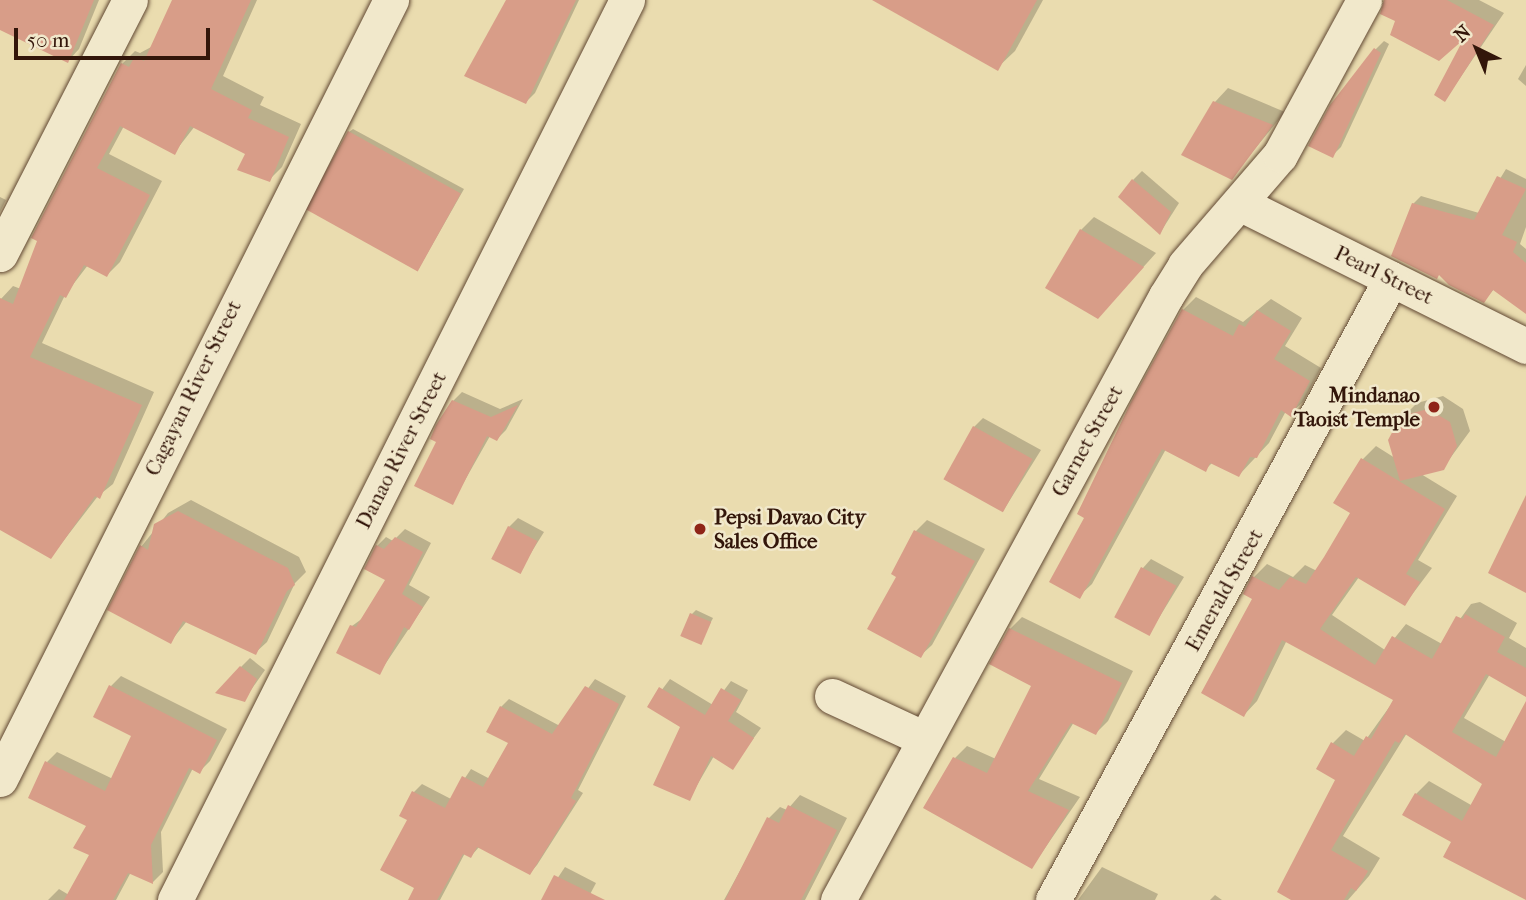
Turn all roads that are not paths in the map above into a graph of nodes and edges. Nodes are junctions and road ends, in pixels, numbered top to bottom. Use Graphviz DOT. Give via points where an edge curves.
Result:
graph roads {
  1 [pos="130,0"];
  2 [pos="391,0"];
  3 [pos="627,0"];
  4 [pos="1364,0"];
  5 [pos="1241,204"];
  6 [pos="0,254"];
  7 [pos="1391,279"];
  8 [pos="1526,346"];
  9 [pos="832,695"];
  10 [pos="925,739"];
  11 [pos="0,779"];
  12 [pos="175,900"];
  13 [pos="838,900"];
  14 [pos="1053,900"];
  1 -- 6 [label="street"];
  2 -- 11 [label="street, Cagayan River Street"];
  3 -- 12 [label="street, Danao River Street"];
  4 -- 5 [label="street, Garnet Street" via="1296,130"];
  5 -- 7 [label="street, Pearl Street"];
  5 -- 10 [label="street, Garnet Street" via="1185,265 1166,296"];
  7 -- 8 [label="street, Pearl Street"];
  7 -- 14 [label="street, Emerald Street"];
  9 -- 10 [label="street"];
  10 -- 13 [label="street, Garnet Street"];
}
